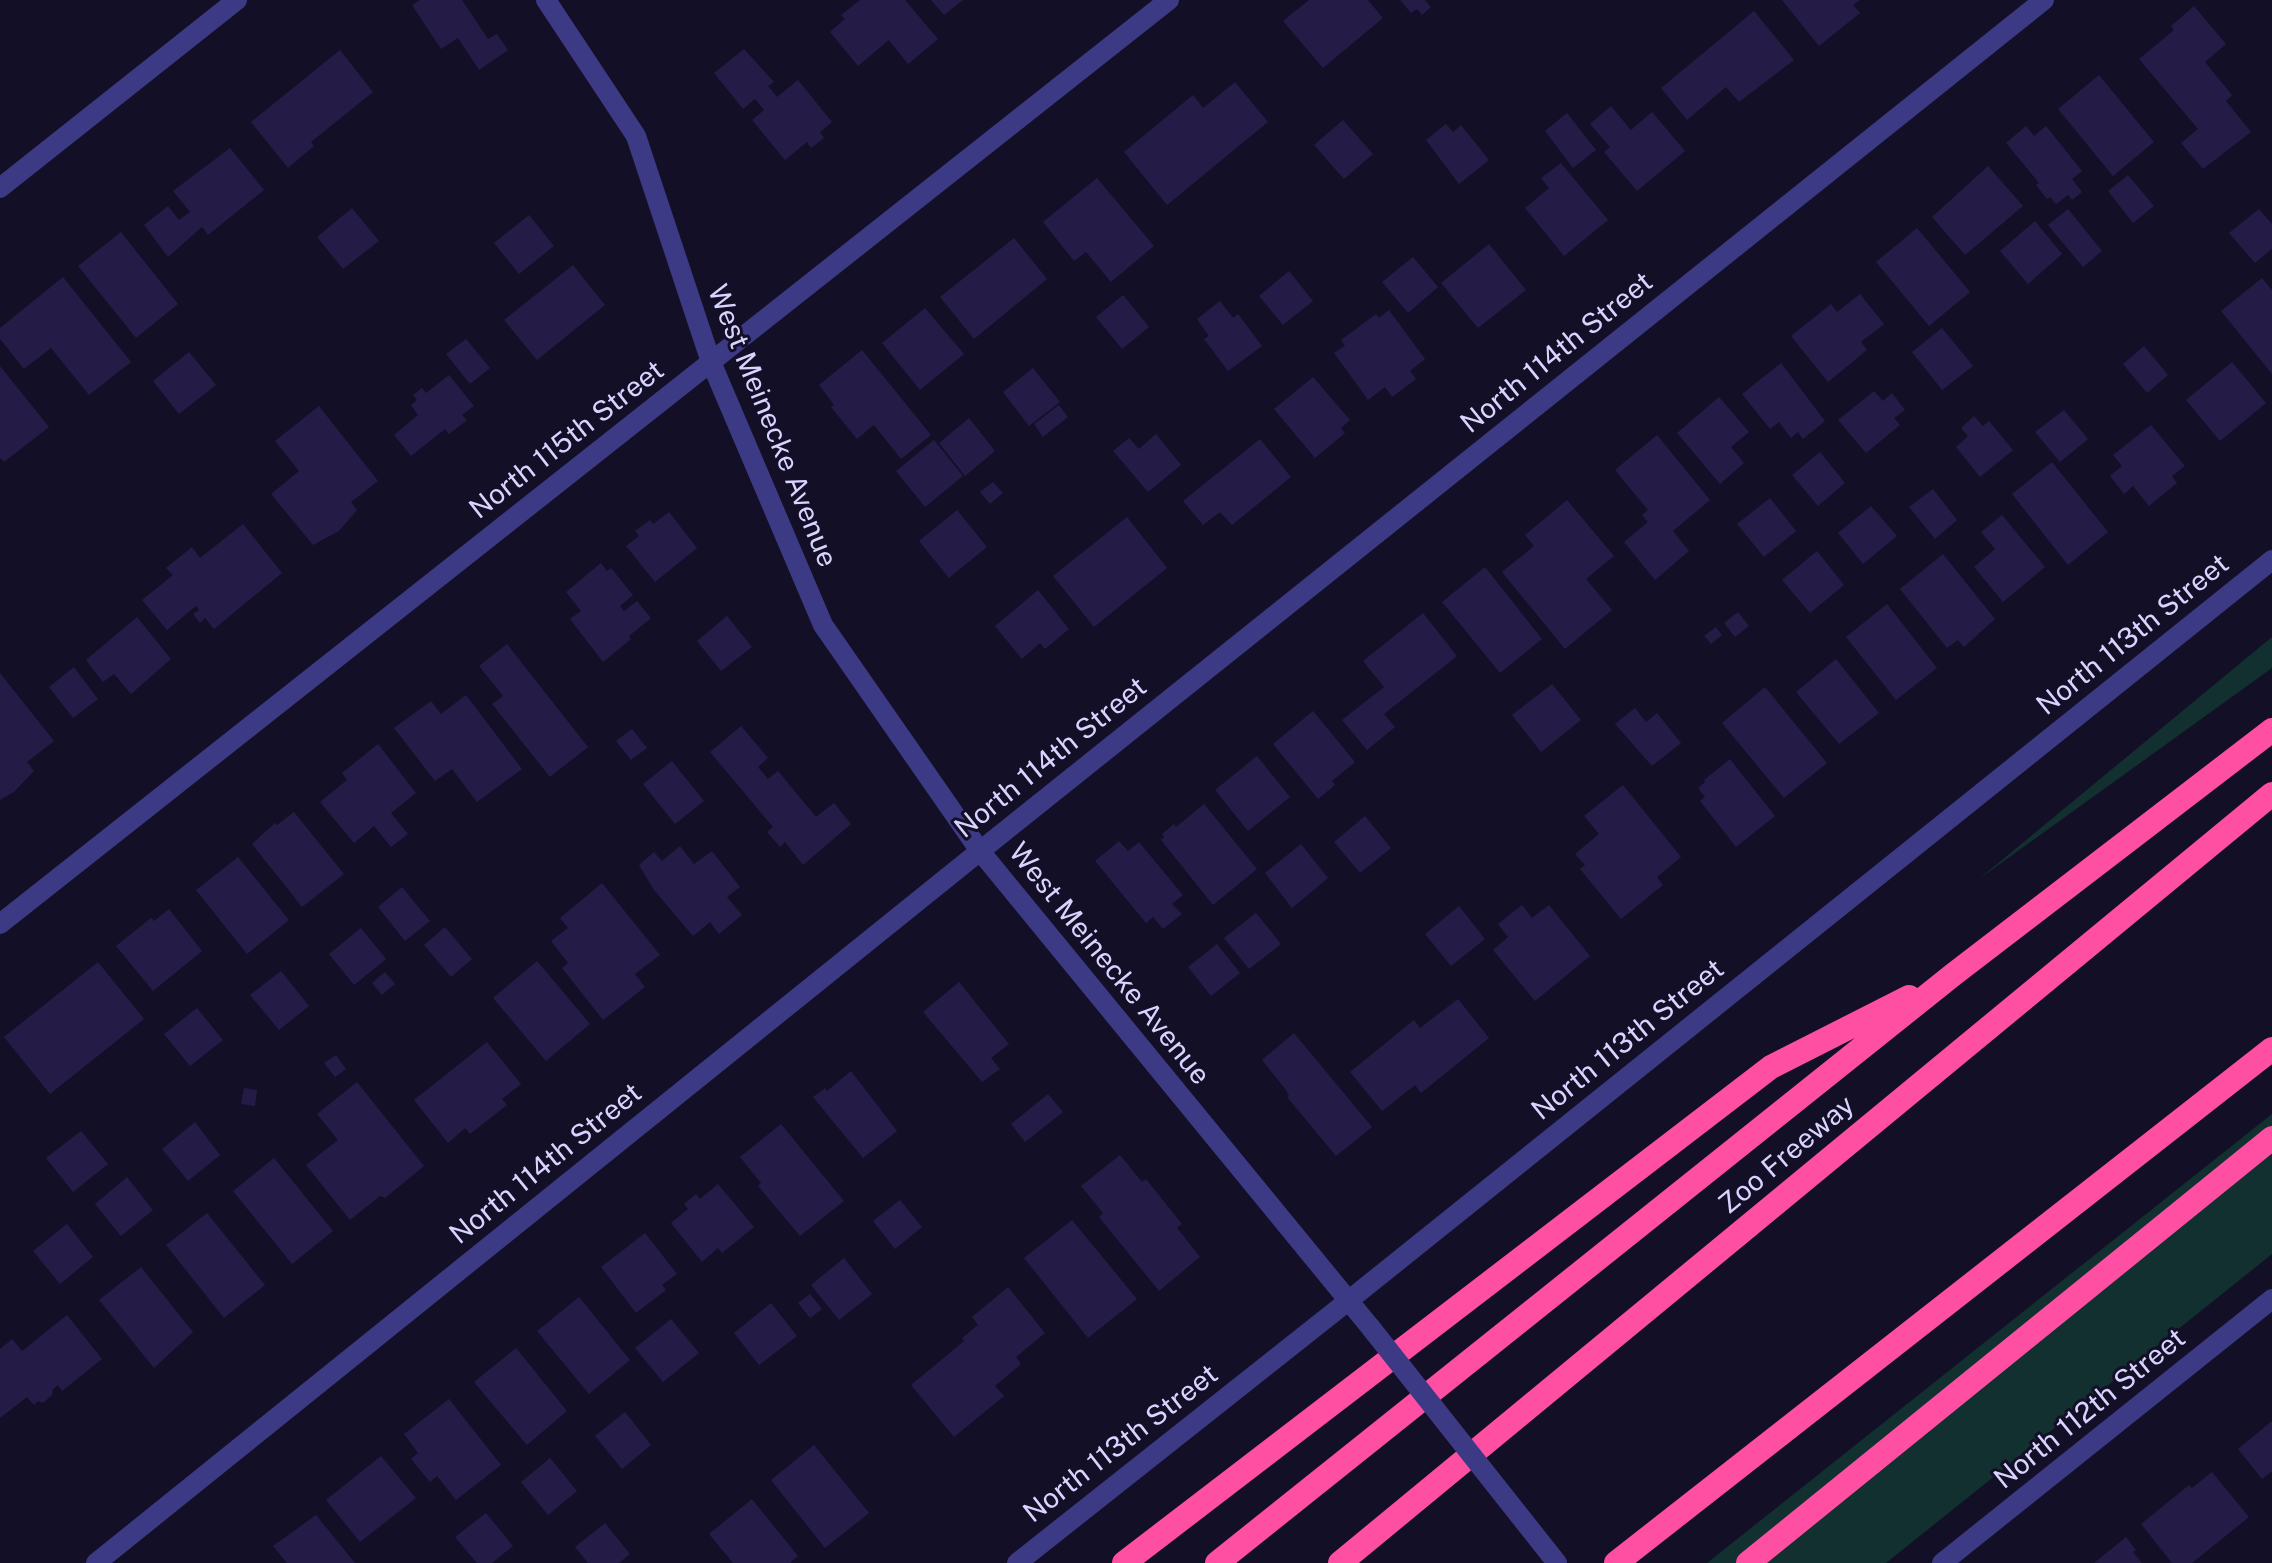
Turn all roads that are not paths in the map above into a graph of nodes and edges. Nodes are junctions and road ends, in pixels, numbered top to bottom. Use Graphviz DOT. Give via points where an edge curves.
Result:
graph roads {
  1 [pos="237,0"];
  2 [pos="546,0"];
  3 [pos="1169,0"];
  4 [pos="2044,0"];
  5 [pos="0,188"];
  6 [pos="711,362"];
  7 [pos="2272,560"];
  8 [pos="2272,730"];
  9 [pos="2272,794"];
  10 [pos="980,851"];
  11 [pos="0,924"];
  12 [pos="1954,974"];
  13 [pos="2272,1049"];
  14 [pos="2272,1138"];
  15 [pos="2272,1299"];
  16 [pos="1348,1301"];
  17 [pos="96,1563"];
  18 [pos="1017,1563"];
  19 [pos="1124,1563"];
  20 [pos="1217,1563"];
  21 [pos="1340,1563"];
  22 [pos="1557,1563"];
  23 [pos="1616,1563"];
  24 [pos="1748,1563"];
  25 [pos="1942,1563"];
  1 -- 5 [label="street"];
  2 -- 6 [label="street, West Meinecke Avenue" via="636,136"];
  3 -- 6 [label="street, North 115th Street"];
  4 -- 10 [label="street, North 114th Street"];
  6 -- 10 [label="street, West Meinecke Avenue" via="823,625"];
  6 -- 11 [label="street, North 115th Street"];
  7 -- 16 [label="street, North 113th Street"];
  8 -- 12 [label="highway"];
  9 -- 21 [label="highway, Zoo Freeway"];
  10 -- 16 [label="street, West Meinecke Avenue"];
  10 -- 17 [label="street, North 114th Street"];
  12 -- 19 [label="highway" via="1771,1067"];
  12 -- 20 [label="highway"];
  13 -- 23 [label="highway"];
  14 -- 24 [label="highway"];
  15 -- 25 [label="street, North 112th Street"];
  16 -- 18 [label="street, North 113th Street"];
  16 -- 22 [label="street, West Meinecke Avenue, bridge"];
}
